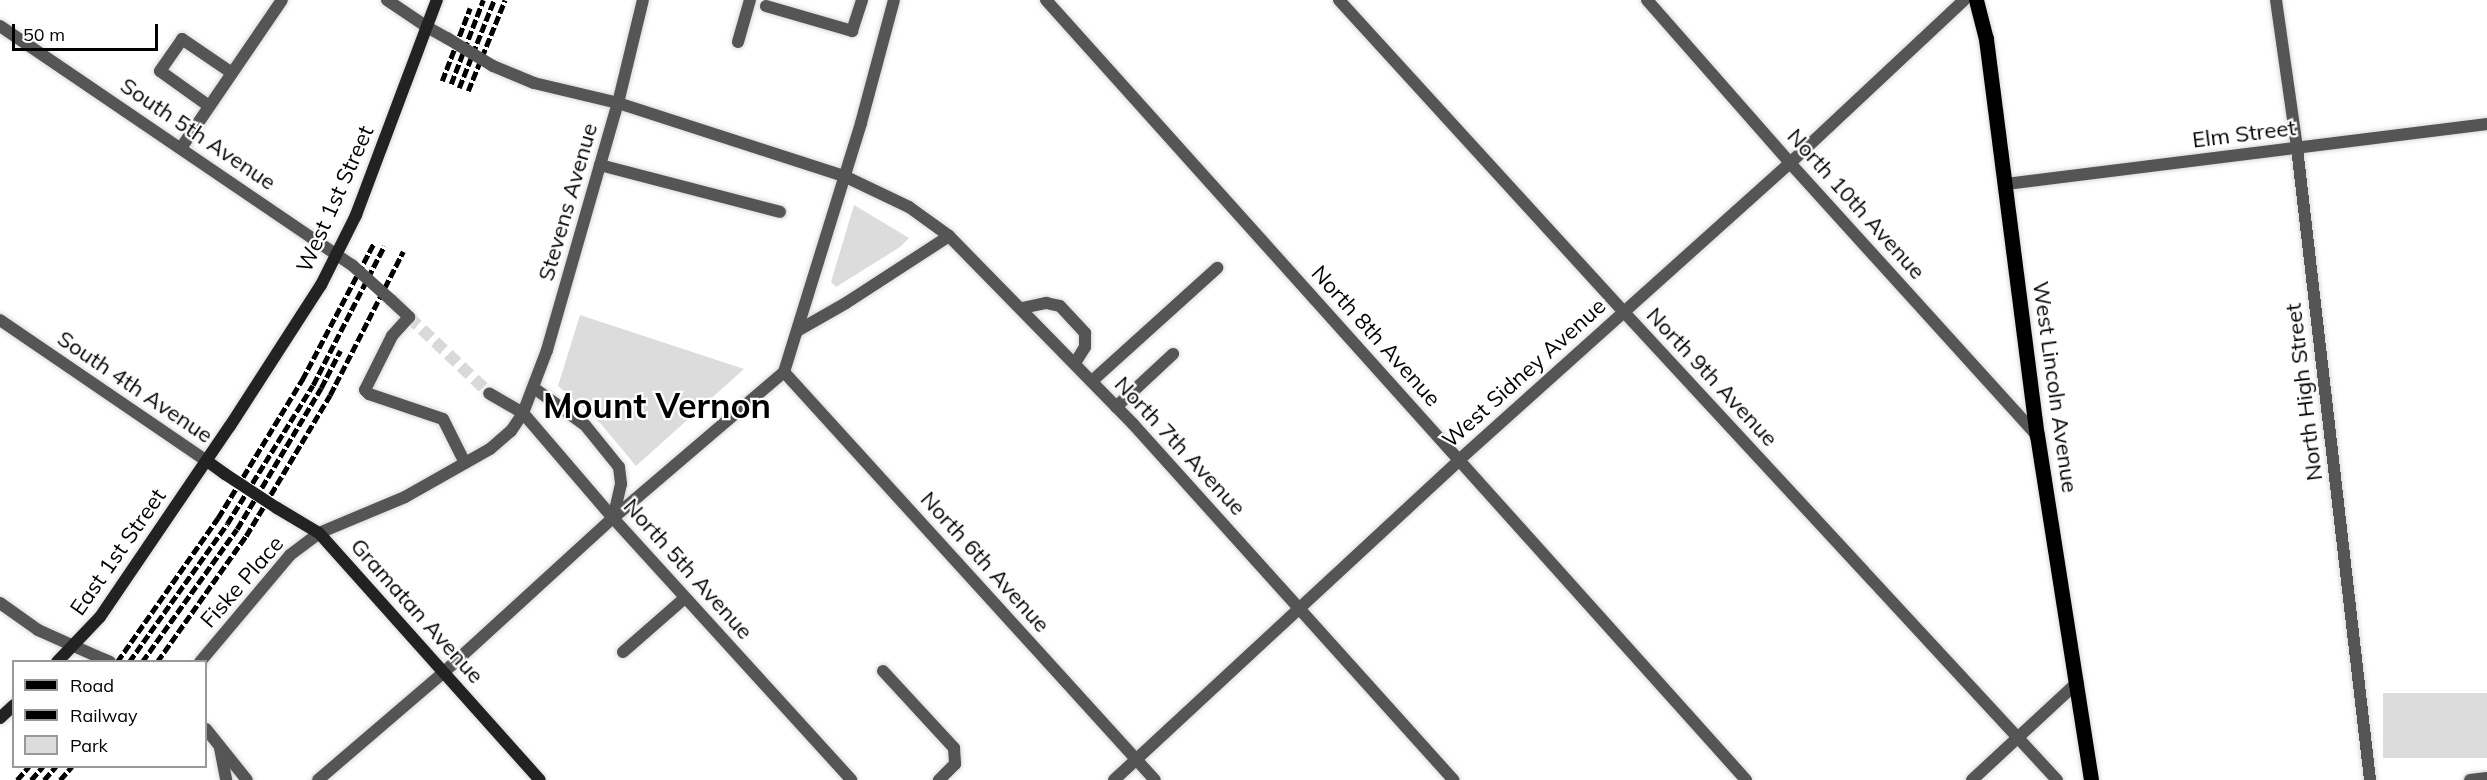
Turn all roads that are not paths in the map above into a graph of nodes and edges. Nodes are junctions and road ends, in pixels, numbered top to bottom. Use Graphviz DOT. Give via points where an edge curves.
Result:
graph roads {
  1 [pos="282,0"];
  2 [pos="387,0"];
  3 [pos="437,0"];
  4 [pos="643,0"];
  5 [pos="750,0"];
  6 [pos="862,0"];
  7 [pos="894,0"];
  8 [pos="1046,0"];
  9 [pos="1339,0"];
  10 [pos="1647,0"];
  11 [pos="1964,0"];
  12 [pos="1976,0"];
  13 [pos="2276,0"];
  14 [pos="766,6"];
  15 [pos="0,26"];
  16 [pos="427,27"];
  17 [pos="738,42"];
  18 [pos="232,73"];
  19 [pos="618,103"];
  20 [pos="209,106"];
  21 [pos="2487,124"];
  22 [pos="181,148"];
  23 [pos="2297,148"];
  24 [pos="1790,163"];
  25 [pos="600,165"];
  26 [pos="844,176"];
  27 [pos="2006,184"];
  28 [pos="780,212"];
  29 [pos="949,236"];
  30 [pos="337,252"];
  31 [pos="1217,268"];
  32 [pos="1022,308"];
  33 [pos="1623,311"];
  34 [pos="0,320"];
  35 [pos="797,331"];
  36 [pos="1173,354"];
  37 [pos="1075,363"];
  38 [pos="784,372"];
  39 [pos="1092,381"];
  40 [pos="534,388"];
  41 [pos="489,393"];
  42 [pos="1116,407"];
  43 [pos="524,413"];
  44 [pos="2037,435"];
  45 [pos="1460,460"];
  46 [pos="207,462"];
  47 [pos="465,463"];
  48 [pos="246,488"];
  49 [pos="613,518"];
  50 [pos="319,533"];
  51 [pos="685,598"];
  52 [pos="0,603"];
  53 [pos="1299,607"];
  54 [pos="74,646"];
  55 [pos="623,652"];
  56 [pos="59,660"];
  57 [pos="104,660"];
  58 [pos="203,660"];
  59 [pos="883,671"];
  60 [pos="443,672"];
  61 [pos="2078,682"];
  62 [pos="12,707"];
  63 [pos="0,718"];
  64 [pos="207,730"];
  65 [pos="2018,738"];
  66 [pos="220,746"];
  67 [pos="1136,759"];
  68 [pos="2487,778"];
  69 [pos="226,780"];
  70 [pos="247,780"];
  71 [pos="318,780"];
  72 [pos="540,780"];
  73 [pos="851,780"];
  74 [pos="939,780"];
  75 [pos="1114,780"];
  76 [pos="1155,780"];
  77 [pos="1454,780"];
  78 [pos="1746,780"];
  79 [pos="1972,780"];
  80 [pos="2057,780"];
  81 [pos="2091,780"];
  82 [pos="2370,780"];
  83 [pos="2470,780"];
  1 -- 18 [label="street"];
  2 -- 16 [label="street, North 7th Avenue"];
  3 -- 16 [label="main road, West 1st Street"];
  4 -- 19 [label="street, Stevens Avenue"];
  5 -- 17 [label="street"];
  6 -- 14 [label="street" via="852,31"];
  7 -- 26 [label="street"];
  8 -- 45 [label="street, North 8th Avenue"];
  9 -- 33 [label="street, North 9th Avenue"];
  10 -- 24 [label="street, North 10th Avenue"];
  11 -- 24 [label="street, West Sidney Avenue"];
  12 -- 27 [label="main road, West Lincoln Avenue" via="1986,39"];
  13 -- 23 [label="street, North High Street"];
  15 -- 22 [label="street, South 5th Avenue"];
  16 -- 19 [label="street, North 7th Avenue, bridge" via="493,66 534,84"];
  16 -- 30 [label="main road, West 1st Street" via="356,215"];
  18 -- 20 [label="street"];
  18 -- 20 [label="street" via="183,39 160,71"];
  19 -- 25 [label="street, Stevens Avenue"];
  19 -- 26 [label="street, North 7th Avenue"];
  20 -- 22 [label="street"];
  21 -- 23 [label="street, Elm Street"];
  22 -- 30 [label="street, South 5th Avenue"];
  23 -- 27 [label="street, Elm Street"];
  23 -- 82 [label="street, North High Street"];
  24 -- 33 [label="street, West Sidney Avenue"];
  24 -- 44 [label="street, North 10th Avenue"];
  25 -- 28 [label="street"];
  25 -- 40 [label="street, Stevens Avenue"];
  26 -- 29 [label="street, North 7th Avenue" via="909,207"];
  26 -- 35 [label="street"];
  27 -- 44 [label="main road, West Lincoln Avenue"];
  29 -- 32 [label="street, North 7th Avenue"];
  29 -- 35 [label="street"];
  30 -- 46 [label="main road, West 1st Street" via="321,285"];
  30 -- 47 [label="street, South 5th Avenue, bridge" via="409,317 392,336 365,390 443,419"];
  31 -- 39 [label="street"];
  32 -- 37 [label="street, North 7th Avenue"];
  32 -- 37 [label="street" via="1046,303 1060,306 1085,333 1085,347"];
  33 -- 45 [label="street, West Sidney Avenue"];
  33 -- 65 [label="street, North 9th Avenue"];
  34 -- 46 [label="street, South 4th Avenue"];
  35 -- 38 [label="street"];
  36 -- 42 [label="street"];
  37 -- 39 [label="street, North 7th Avenue"];
  38 -- 49 [label="street"];
  38 -- 67 [label="street, North 6th Avenue"];
  39 -- 42 [label="street, North 7th Avenue"];
  40 -- 43 [label="street, Stevens Avenue"];
  40 -- 49 [label="street" via="585,425 619,467 621,484"];
  41 -- 43 [label="street, North 5th Avenue"];
  42 -- 53 [label="street, North 7th Avenue"];
  43 -- 47 [label="street, Stevens Avenue" via="509,433"];
  43 -- 49 [label="street, North 5th Avenue"];
  44 -- 61 [label="main road, West Lincoln Avenue"];
  45 -- 53 [label="street, West Sidney Avenue"];
  45 -- 78 [label="street, North 8th Avenue"];
  46 -- 48 [label="main road, South 4th Avenue, bridge"];
  46 -- 54 [label="main road, East 1st Street" via="100,617"];
  47 -- 50 [label="street, Fiske Place" via="405,497"];
  48 -- 50 [label="main road, Gramatan Avenue, bridge"];
  49 -- 51 [label="street, North 5th Avenue"];
  49 -- 60 [label="street"];
  50 -- 58 [label="street, Fiske Place" via="290,555"];
  50 -- 60 [label="main road, Gramatan Avenue"];
  51 -- 55 [label="street"];
  51 -- 73 [label="street, North 5th Avenue"];
  52 -- 54 [label="street" via="38,630"];
  53 -- 67 [label="street, West Sidney Avenue"];
  53 -- 77 [label="street, North 7th Avenue"];
  54 -- 56 [label="main road, East 1st Street"];
  54 -- 57 [label="street"];
  59 -- 74 [label="street" via="954,748 955,764"];
  60 -- 71 [label="street"];
  60 -- 72 [label="main road, Gramatan Avenue"];
  61 -- 65 [label="street"];
  61 -- 81 [label="main road, West Lincoln Avenue"];
  62 -- 63 [label="main road"];
  64 -- 66 [label="street"];
  65 -- 79 [label="street"];
  65 -- 80 [label="street, North 9th Avenue"];
  66 -- 69 [label="street"];
  66 -- 70 [label="street"];
  67 -- 75 [label="street, West Sidney Avenue"];
  67 -- 76 [label="street, North 6th Avenue"];
  68 -- 83 [label="street"];
}
